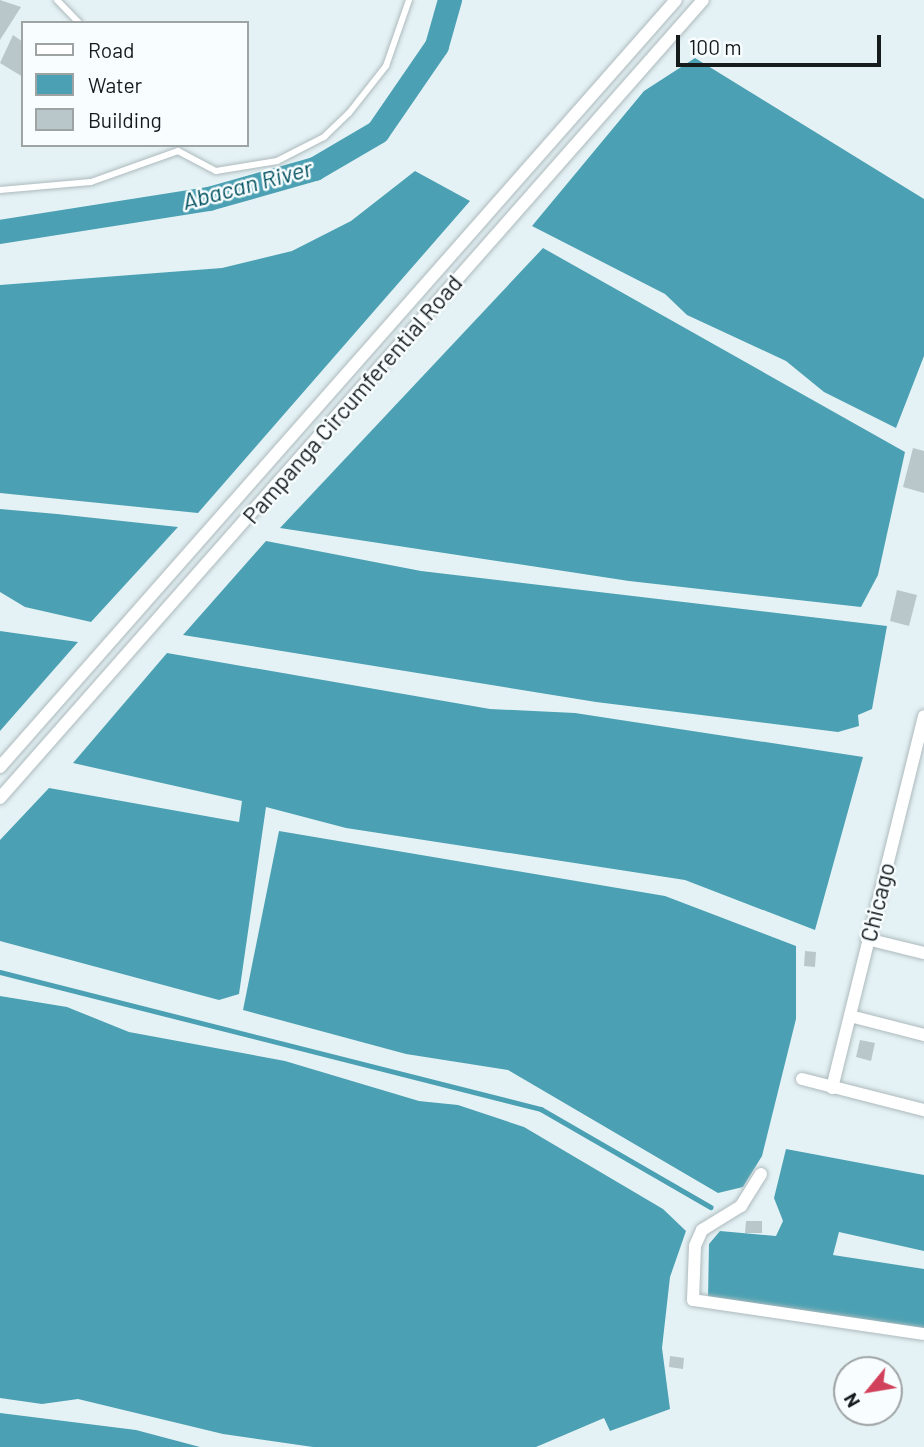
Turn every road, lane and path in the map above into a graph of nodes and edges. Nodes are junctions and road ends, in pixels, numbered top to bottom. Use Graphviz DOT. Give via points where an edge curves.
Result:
graph roads {
  1 [pos="57,0"];
  2 [pos="409,0"];
  3 [pos="676,0"];
  4 [pos="703,0"];
  5 [pos="77,21"];
  6 [pos="177,148"];
  7 [pos="0,190"];
  8 [pos="924,716"];
  9 [pos="0,767"];
  10 [pos="0,798"];
  11 [pos="867,939"];
  12 [pos="924,953"];
  13 [pos="849,1016"];
  14 [pos="924,1035"];
  15 [pos="802,1079"];
  16 [pos="832,1088"];
  17 [pos="924,1111"];
  18 [pos="761,1174"];
  19 [pos="924,1334"];
  1 -- 5 [label="lane"];
  2 -- 6 [label="lane" via="386,66 324,137 277,161 216,171"];
  3 -- 9 [label="street, Pampanga Circumferential Road"];
  4 -- 10 [label="street, Pampanga Circumferential Road"];
  6 -- 7 [label="lane" via="91,182"];
  8 -- 11 [label="street, Chicago"];
  11 -- 12 [label="street"];
  11 -- 13 [label="street, Chicago"];
  13 -- 14 [label="street"];
  13 -- 16 [label="street, Chicago"];
  15 -- 16 [label="street"];
  16 -- 17 [label="street"];
  18 -- 19 [label="street" via="740,1206 702,1230 695,1246 694,1300"];
}
